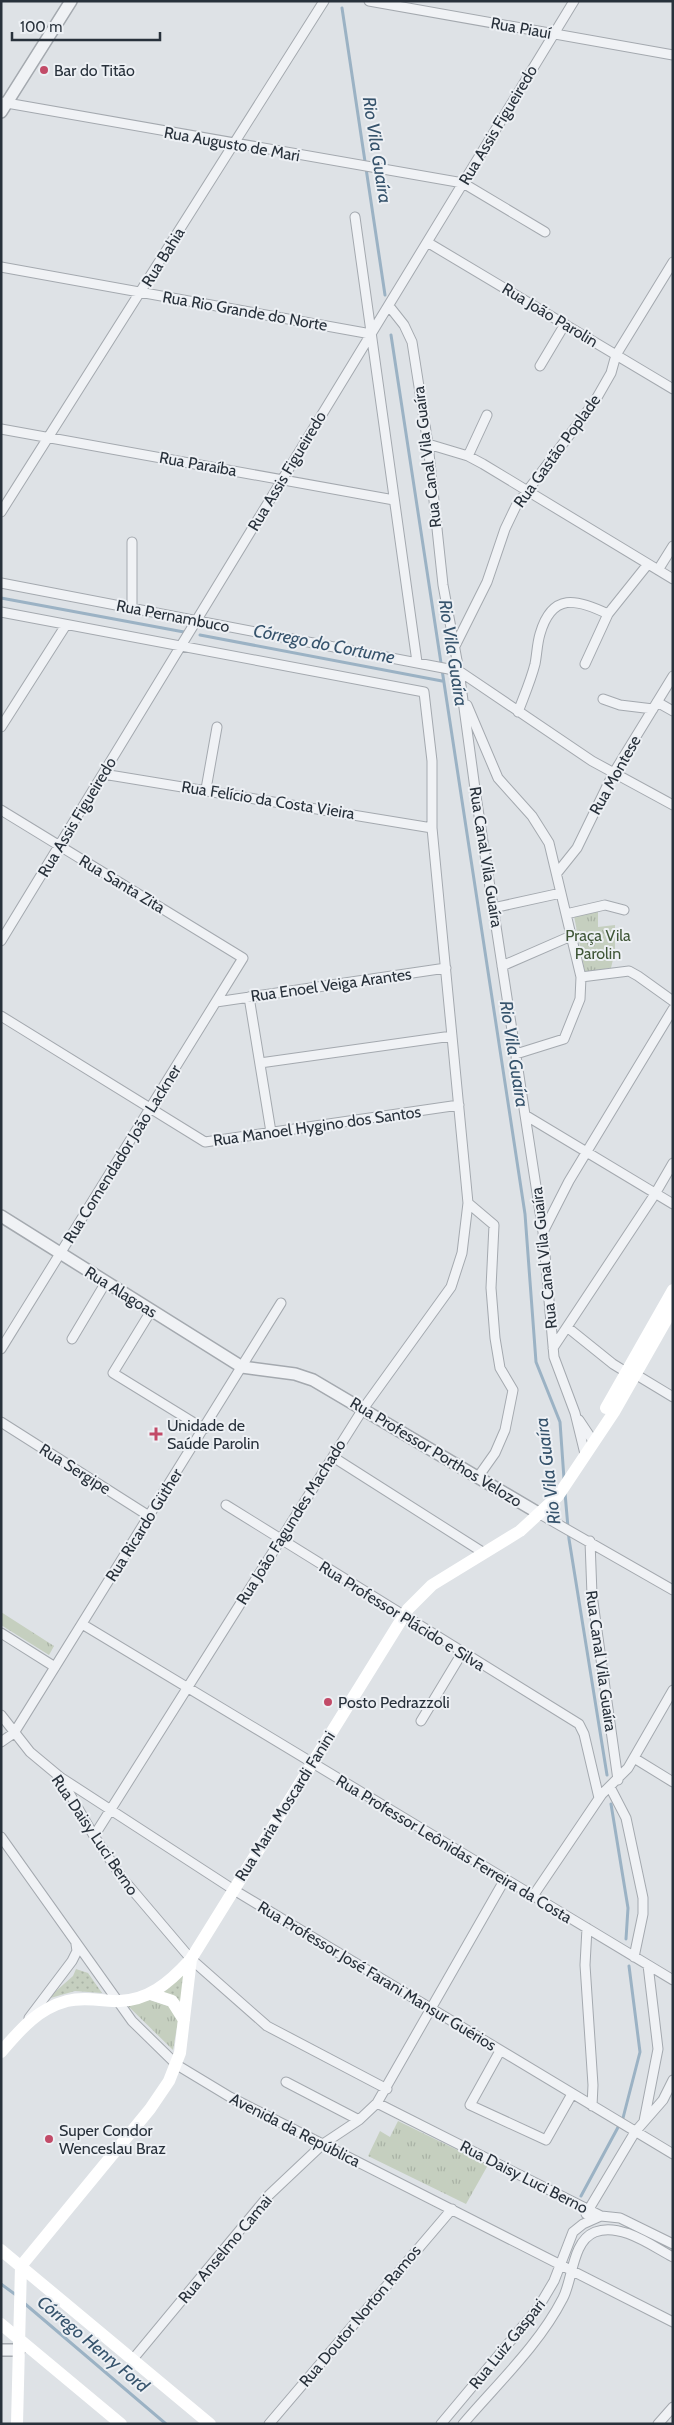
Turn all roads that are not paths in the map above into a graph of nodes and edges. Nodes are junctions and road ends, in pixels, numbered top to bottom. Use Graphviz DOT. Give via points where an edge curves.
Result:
graph roads {
  1 [pos="71,1"];
  2 [pos="324,1"];
  3 [pos="369,1"];
  4 [pos="574,1"];
  5 [pos="554,34"];
  6 [pos="673,56"];
  7 [pos="3,105"];
  8 [pos="234,144"];
  9 [pos="463,183"];
  10 [pos="355,217"];
  11 [pos="545,232"];
  12 [pos="427,242"];
  13 [pos="673,262"];
  14 [pos="1,267"];
  15 [pos="140,292"];
  16 [pos="388,306"];
  17 [pos="565,324"];
  18 [pos="371,334"];
  19 [pos="616,355"];
  20 [pos="540,366"];
  21 [pos="673,389"];
  22 [pos="487,415"];
  23 [pos="1,428"];
  24 [pos="49,437"];
  25 [pos="428,444"];
  26 [pos="468,456"];
  27 [pos="282,479"];
  28 [pos="527,491"];
  29 [pos="394,500"];
  30 [pos="1,512"];
  31 [pos="132,542"];
  32 [pos="673,546"];
  33 [pos="648,564"];
  34 [pos="658,570"];
  35 [pos="673,579"];
  36 [pos="1,583"];
  37 [pos="132,609"];
  38 [pos="1,612"];
  39 [pos="608,614"];
  40 [pos="196,621"];
  41 [pos="66,625"];
  42 [pos="181,646"];
  43 [pos="455,646"];
  44 [pos="417,662"];
  45 [pos="585,664"];
  46 [pos="459,670"];
  47 [pos="673,676"];
  48 [pos="463,696"];
  49 [pos="603,699"];
  50 [pos="655,705"];
  51 [pos="673,711"];
  52 [pos="518,712"];
  53 [pos="1,727"];
  54 [pos="217,727"];
  55 [pos="103,774"];
  56 [pos="613,774"];
  57 [pos="206,789"];
  58 [pos="673,804"];
  59 [pos="1,810"];
  60 [pos="432,828"];
  61 [pos="60,845"];
  62 [pos="557,873"];
  63 [pos="561,893"];
  64 [pos="493,908"];
  65 [pos="624,910"];
  66 [pos="566,914"];
  67 [pos="571,936"];
  68 [pos="1,941"];
  69 [pos="243,958"];
  70 [pos="502,966"];
  71 [pos="446,968"];
  72 [pos="581,977"];
  73 [pos="249,997"];
  74 [pos="673,1001"];
  75 [pos="216,1002"];
  76 [pos="673,1009"];
  77 [pos="1,1016"];
  78 [pos="452,1036"];
  79 [pos="516,1054"];
  80 [pos="260,1063"];
  81 [pos="459,1105"];
  82 [pos="150,1108"];
  83 [pos="525,1115"];
  84 [pos="271,1132"];
  85 [pos="586,1152"];
  86 [pos="673,1163"];
  87 [pos="656,1194"];
  88 [pos="468,1203"];
  89 [pos="673,1204"];
  90 [pos="1,1216"];
  91 [pos="543,1232"];
  92 [pos="60,1254"];
  93 [pos="106,1282"];
  94 [pos="673,1290"];
  95 [pos="282,1303"];
  96 [pos="673,1308"];
  97 [pos="151,1311"];
  98 [pos="567,1327"];
  99 [pos="72,1339"];
  100 [pos="553,1348"];
  101 [pos="1,1349"];
  102 [pos="242,1367"];
  103 [pos="631,1373"];
  104 [pos="673,1397"];
  105 [pos="363,1409"];
  106 [pos="575,1413"];
  107 [pos="1,1422"];
  108 [pos="204,1429"];
  109 [pos="593,1441"];
  110 [pos="585,1454"];
  111 [pos="333,1457"];
  112 [pos="478,1477"];
  113 [pos="226,1505"];
  114 [pos="540,1514"];
  115 [pos="150,1516"];
  116 [pos="280,1540"];
  117 [pos="590,1541"];
  118 [pos="484,1553"];
  119 [pos="673,1590"];
  120 [pos="402,1616"];
  121 [pos="82,1624"];
  122 [pos="1,1633"];
  123 [pos="462,1653"];
  124 [pos="55,1667"];
  125 [pos="187,1688"];
  126 [pos="673,1690"];
  127 [pos="1,1715"];
  128 [pos="421,1721"];
  129 [pos="579,1724"];
  130 [pos="14,1733"];
  131 [pos="1,1742"];
  132 [pos="634,1758"];
  133 [pos="312,1763"];
  134 [pos="60,1777"];
  135 [pos="618,1780"];
  136 [pos="673,1782"];
  137 [pos="610,1787"];
  138 [pos="599,1798"];
  139 [pos="110,1810"];
  140 [pos="94,1836"];
  141 [pos="1,1837"];
  142 [pos="505,1879"];
  143 [pos="234,1890"];
  144 [pos="533,1896"];
  145 [pos="587,1928"];
  146 [pos="76,1944"];
  147 [pos="634,1957"];
  148 [pos="191,1959"];
  149 [pos="72,1962"];
  150 [pos="648,1965"];
  151 [pos="93,1968"];
  152 [pos="673,1980"];
  153 [pos="151,1994"];
  154 [pos="116,2001"];
  155 [pos="432,2010"];
  156 [pos="184,2020"];
  157 [pos="25,2023"];
  158 [pos="500,2051"];
  159 [pos="1,2052"];
  160 [pos="177,2064"];
  161 [pos="673,2080"];
  162 [pos="286,2082"];
  163 [pos="387,2090"];
  164 [pos="572,2094"];
  165 [pos="377,2103"];
  166 [pos="592,2106"];
  167 [pos="359,2120"];
  168 [pos="644,2121"];
  169 [pos="635,2132"];
  170 [pos="323,2144"];
  171 [pos="673,2154"];
  172 [pos="452,2209"];
  173 [pos="588,2210"];
  174 [pos="601,2216"];
  175 [pos="578,2227"];
  176 [pos="602,2230"];
  177 [pos="673,2244"];
  178 [pos="1,2250"];
  179 [pos="673,2257"];
  180 [pos="561,2263"];
  181 [pos="21,2266"];
  182 [pos="573,2270"];
  183 [pos="673,2322"];
  184 [pos="1,2324"];
  185 [pos="19,2344"];
  186 [pos="1,2350"];
  187 [pos="132,2360"];
  188 [pos="673,2407"];
  189 [pos="17,2424"];
  190 [pos="121,2424"];
  191 [pos="210,2424"];
  192 [pos="269,2424"];
  193 [pos="441,2424"];
  194 [pos="463,2424"];
  195 [pos="658,2424"];
  1 -- 7 [label="street"];
  2 -- 8 [label="street, Rua Bahia"];
  3 -- 5 [label="street, Rua Piauí"];
  4 -- 5 [label="street, Rua Assis Figueiredo"];
  5 -- 6 [label="street, Rua Piauí"];
  5 -- 9 [label="street, Rua Assis Figueiredo"];
  7 -- 8 [label="street, Rua Augusto de Mari"];
  8 -- 9 [label="street, Rua Augusto de Mari"];
  8 -- 15 [label="street, Rua Bahia"];
  9 -- 11 [label="street"];
  9 -- 12 [label="street, Rua Assis Figueiredo"];
  10 -- 18 [label="street"];
  12 -- 16 [label="street, Rua Assis Figueiredo"];
  12 -- 17 [label="street, Rua João Parolin"];
  13 -- 19 [label="street, Rua Gastão Poplade"];
  14 -- 15 [label="street, Rua Rio Grande do Norte"];
  15 -- 18 [label="street, Rua Rio Grande do Norte"];
  15 -- 24 [label="street, Rua Bahia"];
  16 -- 18 [label="street, Rua Assis Figueiredo"];
  16 -- 25 [label="street, Rua Canal Vila Guaíra" via="404,325 412,342"];
  17 -- 19 [label="street, Rua João Parolin"];
  17 -- 20 [label="street"];
  18 -- 27 [label="street, Rua Assis Figueiredo"];
  18 -- 29 [label="street"];
  19 -- 21 [label="street, Rua João Parolin"];
  19 -- 28 [label="street, Rua Gastão Poplade" via="611,373 595,401"];
  22 -- 26 [label="street"];
  23 -- 24 [label="street, Rua Paraíba"];
  24 -- 27 [label="street, Rua Paraíba"];
  24 -- 30 [label="street, Rua Bahia"];
  25 -- 26 [label="street"];
  25 -- 43 [label="street, Rua Canal Vila Guaíra" via="442,576"];
  26 -- 28 [label="street"];
  27 -- 29 [label="street, Rua Paraíba"];
  27 -- 40 [label="street, Rua Assis Figueiredo"];
  28 -- 33 [label="street"];
  28 -- 43 [label="street, Rua Gastão Poplade" via="511,516 487,582"];
  29 -- 44 [label="street"];
  31 -- 37 [label="street"];
  32 -- 34 [label="street"];
  33 -- 34 [label="street"];
  33 -- 39 [label="street"];
  34 -- 35 [label="street"];
  36 -- 37 [label="street, Rua Pernambuco"];
  37 -- 40 [label="street, Rua Pernambuco"];
  38 -- 41 [label="street, Rua Pernambuco"];
  39 -- 45 [label="street"];
  39 -- 52 [label="street" via="572,601 557,605 540,633 534,665"];
  40 -- 42 [label="street, Rua Assis Figueiredo"];
  40 -- 44 [label="street, Rua Pernambuco"];
  41 -- 42 [label="street, Rua Pernambuco"];
  41 -- 53 [label="street"];
  42 -- 55 [label="street, Rua Assis Figueiredo"];
  42 -- 60 [label="street, Rua Pernambuco" via="424,692 432,761"];
  43 -- 46 [label="street, Rua Canal Vila Guaíra"];
  44 -- 46 [label="street, Rua Pernambuco"];
  46 -- 48 [label="street, Rua Canal Vila Guaíra"];
  46 -- 52 [label="street"];
  47 -- 50 [label="street, Rua Montese"];
  48 -- 62 [label="street" via="498,778 540,827"];
  48 -- 64 [label="street, Rua Canal Vila Guaíra"];
  49 -- 50 [label="street" via="620,705"];
  50 -- 51 [label="street"];
  50 -- 56 [label="street, Rua Montese"];
  52 -- 56 [label="street"];
  54 -- 57 [label="street"];
  55 -- 57 [label="street, Rua Felício da Costa Vieira"];
  55 -- 61 [label="street, Rua Assis Figueiredo"];
  56 -- 58 [label="street"];
  56 -- 62 [label="street, Rua Montese" via="577,848"];
  57 -- 60 [label="street, Rua Felício da Costa Vieira"];
  59 -- 61 [label="street, Rua Santa Zita"];
  60 -- 71 [label="street"];
  61 -- 68 [label="street, Rua Assis Figueiredo"];
  61 -- 69 [label="street, Rua Santa Zita"];
  62 -- 63 [label="street"];
  63 -- 64 [label="street"];
  63 -- 66 [label="street"];
  64 -- 70 [label="street, Rua Canal Vila Guaíra"];
  65 -- 66 [label="street" via="605,905"];
  66 -- 67 [label="street"];
  67 -- 70 [label="street"];
  67 -- 72 [label="street"];
  69 -- 75 [label="street, Rua Comendador João Lackner"];
  70 -- 79 [label="street, Rua Canal Vila Guaíra"];
  71 -- 73 [label="street, Rua Enoel Veiga Arantes"];
  71 -- 78 [label="street"];
  72 -- 74 [label="street" via="628,971"];
  72 -- 79 [label="street" via="580,999 564,1040"];
  73 -- 75 [label="street, Rua Enoel Veiga Arantes"];
  73 -- 80 [label="street"];
  75 -- 82 [label="street, Rua Comendador João Lackner"];
  76 -- 85 [label="street"];
  77 -- 82 [label="street, Rua Manoel Hygino dos Santos"];
  78 -- 80 [label="street"];
  78 -- 81 [label="street"];
  79 -- 83 [label="street, Rua Canal Vila Guaíra"];
  80 -- 84 [label="street"];
  81 -- 84 [label="street, Rua Manoel Hygino dos Santos"];
  81 -- 88 [label="street"];
  82 -- 84 [label="street, Rua Manoel Hygino dos Santos" via="205,1142"];
  82 -- 92 [label="street, Rua Comendador João Lackner"];
  83 -- 85 [label="street"];
  83 -- 91 [label="street, Rua Canal Vila Guaíra"];
  85 -- 87 [label="street"];
  85 -- 91 [label="street"];
  86 -- 87 [label="street"];
  87 -- 89 [label="street"];
  87 -- 98 [label="street"];
  88 -- 105 [label="street, Rua João Fagundes Machado" via="462,1254 451,1286"];
  88 -- 112 [label="street" via="494,1225 491,1288 495,1338 500,1368 512,1390 505,1430 495,1453"];
  90 -- 92 [label="street, Rua Alagoas"];
  91 -- 100 [label="street, Rua Canal Vila Guaíra"];
  92 -- 93 [label="street, Rua Alagoas"];
  92 -- 101 [label="street, Rua Comendador João Lackner"];
  93 -- 97 [label="street, Rua Alagoas"];
  93 -- 99 [label="street"];
  94 -- 103 [label="main road"];
  95 -- 102 [label="street, Rua Ricardo Güther"];
  96 -- 103 [label="main road"];
  97 -- 102 [label="street, Rua Alagoas"];
  97 -- 108 [label="street" via="113,1373"];
  98 -- 100 [label="street"];
  98 -- 103 [label="street" via="607,1360"];
  100 -- 106 [label="street, Rua Canal Vila Guaíra" via="555,1362"];
  102 -- 105 [label="street, Rua Professor Porthos Velozo" via="303,1376"];
  102 -- 108 [label="street, Rua Ricardo Güther"];
  103 -- 104 [label="street"];
  103 -- 109 [label="main road, Rua Maria Moscardi Fanini" via="606,1408"];
  105 -- 111 [label="street, Rua João Fagundes Machado"];
  105 -- 112 [label="street, Rua Professor Porthos Velozo"];
  106 -- 109 [label="street, Rua Canal Vila Guaíra"];
  106 -- 110 [label="street, Rua Canal Vila Guaíra"];
  107 -- 115 [label="street, Rua Sergipe"];
  108 -- 115 [label="street, Rua Ricardo Güther"];
  109 -- 110 [label="main road, Rua Maria Moscardi Fanini"];
  110 -- 114 [label="main road, Rua Maria Moscardi Fanini" via="558,1496"];
  111 -- 116 [label="street, Rua João Fagundes Machado"];
  111 -- 118 [label="street"];
  112 -- 114 [label="street, Rua Professor Porthos Velozo"];
  113 -- 116 [label="street, Rua Professor Plácido e Silva"];
  114 -- 117 [label="street, Rua Professor Porthos Velozo"];
  114 -- 118 [label="main road, Rua Maria Moscardi Fanini" via="520,1531"];
  115 -- 121 [label="street, Rua Ricardo Güther"];
  116 -- 120 [label="street, Rua Professor Plácido e Silva"];
  116 -- 125 [label="street, Rua João Fagundes Machado"];
  117 -- 119 [label="street, Rua Professor Porthos Velozo"];
  117 -- 135 [label="street, Rua Canal Vila Guaíra" via="592,1595"];
  118 -- 120 [label="main road, Rua Maria Moscardi Fanini" via="432,1586"];
  120 -- 123 [label="street, Rua Professor Plácido e Silva"];
  120 -- 133 [label="main road, Rua Maria Moscardi Fanini"];
  121 -- 124 [label="street, Rua Ricardo Güther"];
  121 -- 125 [label="street, Rua Professor Leônidas Ferreira da Costa"];
  122 -- 124 [label="street"];
  123 -- 128 [label="street"];
  123 -- 129 [label="street, Rua Professor Plácido e Silva"];
  124 -- 130 [label="street, Rua Ricardo Güther"];
  125 -- 133 [label="street, Rua Professor Leônidas Ferreira da Costa"];
  125 -- 139 [label="street, Rua João Fagundes Machado"];
  126 -- 132 [label="street"];
  127 -- 130 [label="street, Rua Daisy Luci Berno"];
  129 -- 138 [label="street, Rua Canal Vila Guaíra"];
  130 -- 131 [label="street, Rua Ricardo Güther"];
  130 -- 134 [label="street, Rua Daisy Luci Berno" via="30,1752"];
  132 -- 135 [label="street"];
  132 -- 136 [label="street"];
  133 -- 142 [label="street, Rua Professor Leônidas Ferreira da Costa"];
  133 -- 143 [label="main road, Rua Maria Moscardi Fanini"];
  134 -- 139 [label="street, Rua Professor José Farani Mansur Guérios"];
  134 -- 140 [label="street, Rua Daisy Luci Berno"];
  135 -- 137 [label="street"];
  137 -- 138 [label="street"];
  137 -- 147 [label="street" via="626,1818 643,1898"];
  138 -- 144 [label="street"];
  139 -- 140 [label="street, Rua João Fagundes Machado"];
  139 -- 143 [label="street, Rua Professor José Farani Mansur Guérios"];
  140 -- 148 [label="street, Rua Daisy Luci Berno" via="136,1896"];
  141 -- 146 [label="street, Avenida da República"];
  142 -- 144 [label="street, Rua Professor Leônidas Ferreira da Costa"];
  142 -- 155 [label="street, Rua Anselmo Camai"];
  143 -- 148 [label="main road, Rua Maria Moscardi Fanini"];
  143 -- 155 [label="street, Rua Professor José Farani Mansur Guérios"];
  144 -- 145 [label="street, Rua Professor Leônidas Ferreira da Costa"];
  145 -- 147 [label="street, Rua Professor Leônidas Ferreira da Costa"];
  145 -- 166 [label="street" via="585,1965"];
  146 -- 149 [label="street"];
  146 -- 151 [label="street, Avenida da República"];
  147 -- 150 [label="street, Rua Professor Leônidas Ferreira da Costa"];
  148 -- 153 [label="main road, Rua Maria Moscardi Fanini" via="169,1982"];
  148 -- 156 [label="main road"];
  148 -- 163 [label="street, Rua Daisy Luci Berno" via="268,2026"];
  149 -- 151 [label="street"];
  149 -- 157 [label="street"];
  150 -- 152 [label="street, Rua Professor Leônidas Ferreira da Costa"];
  150 -- 168 [label="street" via="658,2054"];
  151 -- 154 [label="street, Avenida da República"];
  153 -- 154 [label="main road, Rua Maria Moscardi Fanini"];
  153 -- 156 [label="main road" via="172,2001"];
  154 -- 157 [label="main road, Rua Maria Moscardi Fanini" via="67,2000"];
  154 -- 160 [label="street, Avenida da República" via="141,2032"];
  155 -- 158 [label="street, Rua Professor José Farani Mansur Guérios"];
  155 -- 163 [label="street, Rua Anselmo Camai"];
  156 -- 160 [label="main road"];
  157 -- 159 [label="main road, Rua Maria Moscardi Fanini"];
  158 -- 164 [label="street, Rua Professor José Farani Mansur Guérios"];
  158 -- 164 [label="street" via="470,2105 546,2140"];
  160 -- 170 [label="street, Avenida da República" via="230,2097"];
  160 -- 181 [label="main road" via="150,2110"];
  161 -- 168 [label="street, Rua Luiz Gaspari" via="663,2100"];
  162 -- 167 [label="street"];
  163 -- 165 [label="street, Rua Anselmo Camai"];
  164 -- 166 [label="street, Rua Professor José Farani Mansur Guérios"];
  165 -- 167 [label="street, Rua Anselmo Camai"];
  165 -- 173 [label="street, Rua Daisy Luci Berno"];
  166 -- 169 [label="street, Rua Professor José Farani Mansur Guérios"];
  167 -- 170 [label="street, Rua Anselmo Camai"];
  168 -- 169 [label="street, Rua Luiz Gaspari"];
  169 -- 171 [label="street, Rua Professor José Farani Mansur Guérios"];
  169 -- 173 [label="street, Rua Luiz Gaspari"];
  170 -- 172 [label="street, Avenida da República"];
  170 -- 187 [label="street, Rua Anselmo Camai" via="269,2195"];
  172 -- 180 [label="street, Avenida da República"];
  172 -- 192 [label="street, Rua Doutor Norton Ramos"];
  173 -- 174 [label="street, Rua Daisy Luci Berno"];
  173 -- 175 [label="street, Rua Luiz Gaspari"];
  174 -- 175 [label="street"];
  174 -- 177 [label="street, Rua Daisy Luci Berno" via="620,2218"];
  175 -- 180 [label="street, Rua Luiz Gaspari" via="570,2238"];
  176 -- 179 [label="street, Rua Daisy Luci Berno" via="621,2232"];
  176 -- 182 [label="street, Rua Luiz Gaspari" via="585,2239 578,2250"];
  178 -- 181 [label="main road"];
  180 -- 182 [label="street, Avenida da República"];
  180 -- 193 [label="street, Rua Luiz Gaspari" via="538,2308"];
  181 -- 185 [label="main road"];
  181 -- 187 [label="main road"];
  182 -- 183 [label="street, Avenida da República"];
  182 -- 194 [label="street, Rua Luiz Gaspari" via="563,2299 544,2328"];
  184 -- 185 [label="main road"];
  185 -- 186 [label="street"];
  185 -- 189 [label="main road"];
  185 -- 190 [label="main road"];
  187 -- 191 [label="main road"];
  188 -- 195 [label="street"];
}
